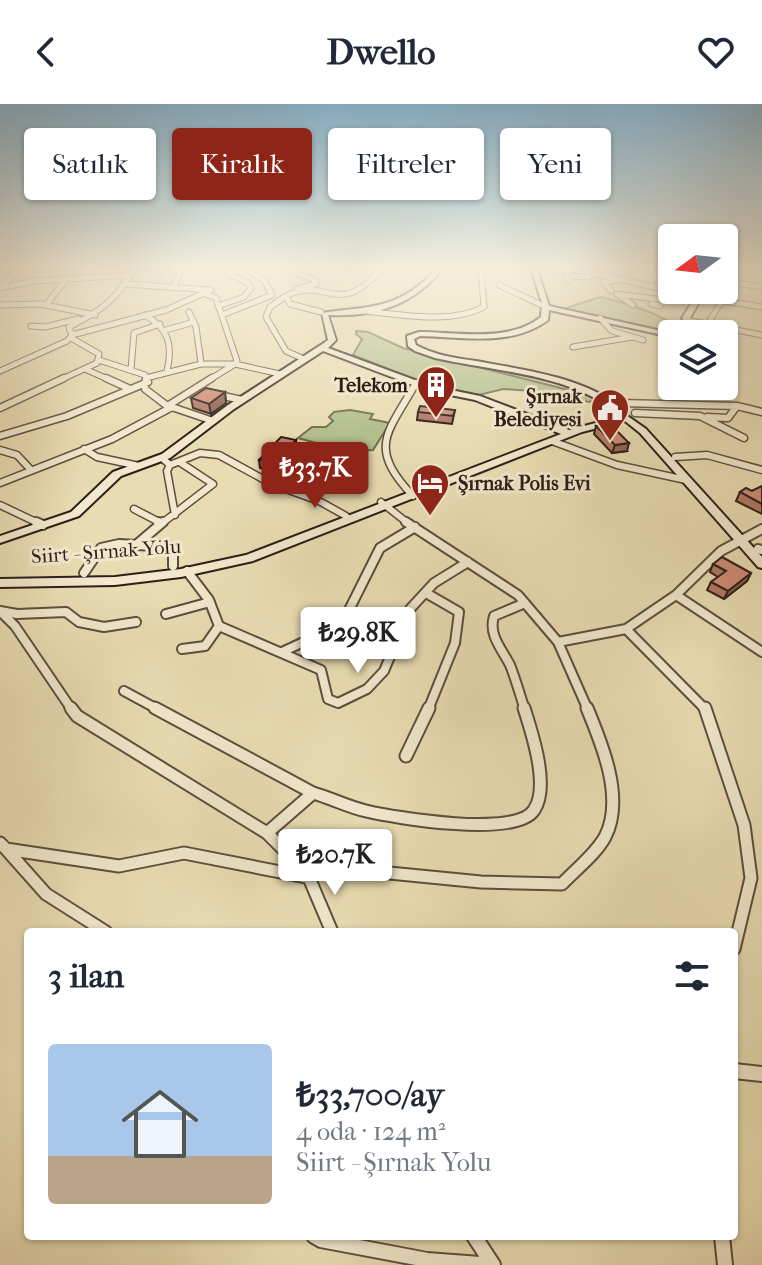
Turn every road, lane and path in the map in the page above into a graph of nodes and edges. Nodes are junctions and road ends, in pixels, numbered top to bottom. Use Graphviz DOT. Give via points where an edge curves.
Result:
graph roads {
  1 [pos="61,323"];
  2 [pos="76,323"];
  3 [pos="117,323"];
  4 [pos="190,323"];
  5 [pos="194,323"];
  6 [pos="224,323"];
  7 [pos="270,323"];
  8 [pos="327,323"];
  9 [pos="541,323"];
  10 [pos="605,323"];
  11 [pos="622,323"];
  12 [pos="160,324"];
  13 [pos="31,326"];
  14 [pos="166,330"];
  15 [pos="738,330"];
  16 [pos="658,332"];
  17 [pos="762,335"];
  18 [pos="71,337"];
  19 [pos="632,337"];
  20 [pos="643,340"];
  21 [pos="573,347"];
  22 [pos="322,348"];
  23 [pos="304,359"];
  24 [pos="99,360"];
  25 [pos="201,363"];
  26 [pos="235,364"];
  27 [pos="131,369"];
  28 [pos="87,370"];
  29 [pos="0,371"];
  30 [pos="167,371"];
  31 [pos="280,374"];
  32 [pos="147,380"];
  33 [pos="416,383"];
  34 [pos="130,389"];
  35 [pos="194,389"];
  36 [pos="242,400"];
  37 [pos="170,406"];
  38 [pos="737,406"];
  39 [pos="0,408"];
  40 [pos="762,412"];
  41 [pos="627,413"];
  42 [pos="700,416"];
  43 [pos="213,421"];
  44 [pos="567,432"];
  45 [pos="0,436"];
  46 [pos="744,438"];
  47 [pos="552,441"];
  48 [pos="84,449"];
  49 [pos="0,450"];
  50 [pos="675,457"];
  51 [pos="166,462"];
  52 [pos="181,463"];
  53 [pos="760,465"];
  54 [pos="139,466"];
  55 [pos="31,470"];
  56 [pos="686,480"];
  57 [pos="0,483"];
  58 [pos="411,494"];
  59 [pos="383,504"];
  60 [pos="0,505"];
  61 [pos="134,509"];
  62 [pos="175,515"];
  63 [pos="346,516"];
  64 [pos="161,523"];
  65 [pos="43,525"];
  66 [pos="415,527"];
  67 [pos="762,529"];
  68 [pos="744,538"];
  69 [pos="0,540"];
  70 [pos="136,545"];
  71 [pos="761,551"];
  72 [pos="468,562"];
  73 [pos="762,564"];
  74 [pos="173,566"];
  75 [pos="187,571"];
  76 [pos="84,573"];
  77 [pos="0,575"];
  78 [pos="0,583"];
  79 [pos="426,593"];
  80 [pos="676,595"];
  81 [pos="210,602"];
  82 [pos="525,603"];
  83 [pos="0,611"];
  84 [pos="166,614"];
  85 [pos="136,622"];
  86 [pos="219,626"];
  87 [pos="626,629"];
  88 [pos="558,642"];
  89 [pos="182,649"];
  90 [pos="282,652"];
  91 [pos="762,652"];
  92 [pos="124,691"];
  93 [pos="406,756"];
  94 [pos="313,793"];
  95 [pos="267,833"];
  96 [pos="3,846"];
  97 [pos="307,871"];
  98 [pos="100,928"];
  99 [pos="330,928"];
  100 [pos="738,932"];
  101 [pos="738,1071"];
  102 [pos="762,1074"];
  103 [pos="321,1240"];
  104 [pos="476,1240"];
  105 [pos="722,1240"];
  106 [pos="725,1265"];
  1 -- 13 [label="street"];
  2 -- 18 [label="street" via="69,327"];
  3 -- 18 [label="street"];
  4 -- 14 [label="street"];
  5 -- 25 [label="street"];
  6 -- 26 [label="street"];
  7 -- 23 [label="street" via="286,351"];
  8 -- 22 [label="street" via="332,340"];
  9 -- 41 [label="street" via="520,332 431,334 416,341 430,351 561,380"];
  10 -- 19 [label="street"];
  11 -- 16 [label="street"];
  12 -- 14 [label="street"];
  12 -- 27 [label="street" via="134,333"];
  14 -- 30 [label="street"];
  15 -- 17 [label="street"];
  18 -- 24 [label="street" via="95,349"];
  18 -- 29 [label="street"];
  19 -- 20 [label="street"];
  19 -- 21 [label="street"];
  22 -- 23 [label="street"];
  22 -- 33 [label="street"];
  23 -- 31 [label="street"];
  24 -- 27 [label="street"];
  24 -- 28 [label="street"];
  25 -- 26 [label="street"];
  25 -- 30 [label="street"];
  26 -- 31 [label="street"];
  26 -- 35 [label="street"];
  27 -- 32 [label="street"];
  28 -- 34 [label="street"];
  28 -- 39 [label="street"];
  30 -- 32 [label="street"];
  31 -- 36 [label="street"];
  32 -- 34 [label="street"];
  32 -- 37 [label="street" via="147,393"];
  33 -- 44 [label="street" via="477,398"];
  33 -- 58 [label="street" via="382,454"];
  34 -- 45 [label="street"];
  35 -- 36 [label="street"];
  35 -- 37 [label="street"];
  36 -- 43 [label="street"];
  37 -- 43 [label="street"];
  37 -- 48 [label="street" via="142,426"];
  38 -- 40 [label="street"];
  38 -- 41 [label="street"];
  38 -- 42 [label="street" via="728,418"];
  41 -- 42 [label="street"];
  41 -- 44 [label="street, Siirt - Şırnak Yolu"];
  41 -- 50 [label="street"];
  41 -- 56 [label="street"];
  42 -- 46 [label="street"];
  43 -- 51 [label="street"];
  44 -- 47 [label="street, Siirt - Şırnak Yolu"];
  44 -- 58 [label="street, Siirt - Şırnak Yolu"];
  47 -- 56 [label="street" via="617,465"];
  47 -- 58 [label="street, Siirt - Şırnak Yolu"];
  48 -- 54 [label="street"];
  48 -- 55 [label="street"];
  49 -- 55 [label="street" via="17,455"];
  50 -- 53 [label="street" via="707,455"];
  50 -- 68 [label="street"];
  51 -- 52 [label="street"];
  51 -- 54 [label="street"];
  51 -- 62 [label="street"];
  52 -- 62 [label="street" via="213,484"];
  52 -- 63 [label="street" via="199,453 213,453 270,483 328,502"];
  54 -- 65 [label="street" via="117,474 75,514"];
  55 -- 57 [label="street"];
  56 -- 68 [label="street"];
  58 -- 59 [label="street, Siirt - Şırnak Yolu"];
  59 -- 63 [label="street, Siirt - Şırnak Yolu"];
  59 -- 66 [label="street"];
  59 -- 75 [label="street, Siirt - Şırnak Yolu" via="249,558"];
  60 -- 65 [label="street"];
  61 -- 64 [label="street"];
  62 -- 64 [label="street"];
  63 -- 74 [label="street, Siirt - Şırnak Yolu" via="270,546"];
  64 -- 70 [label="street"];
  65 -- 69 [label="street"];
  66 -- 72 [label="street"];
  66 -- 90 [label="street" via="380,548 342,624"];
  67 -- 68 [label="street"];
  68 -- 71 [label="street"];
  68 -- 73 [label="street"];
  68 -- 80 [label="street" via="721,551"];
  70 -- 74 [label="street" via="173,547"];
  70 -- 76 [label="street" via="101,548"];
  72 -- 79 [label="street"];
  72 -- 82 [label="street"];
  74 -- 76 [label="street, Siirt - Şırnak Yolu"];
  75 -- 78 [label="street, Siirt - Şırnak Yolu" via="115,581"];
  75 -- 81 [label="street"];
  76 -- 77 [label="street, Siirt - Şırnak Yolu"];
  79 -- 90 [label="street" via="410,609 384,671 367,689 338,703 328,699 321,670"];
  79 -- 93 [label="street" via="459,612 461,622"];
  80 -- 87 [label="street"];
  80 -- 91 [label="street"];
  81 -- 84 [label="street"];
  81 -- 86 [label="street"];
  82 -- 88 [label="street"];
  82 -- 94 [label="street" via="494,616 491,628 526,711 538,763 540,791 532,815 520,822 456,822 364,811"];
  83 -- 85 [label="street" via="66,612 79,622 104,627"];
  83 -- 95 [label="street" via="77,716"];
  86 -- 89 [label="street" via="205,646"];
  86 -- 90 [label="street"];
  87 -- 88 [label="street"];
  87 -- 100 [label="street" via="705,707 744,825 751,878"];
  88 -- 97 [label="street" via="601,746 611,789 607,835 562,884"];
  92 -- 94 [label="street"];
  94 -- 95 [label="street"];
  95 -- 97 [label="street"];
  96 -- 97 [label="street" via="119,866 184,853"];
  96 -- 98 [label="street" via="46,894"];
  97 -- 99 [label="street"];
  101 -- 102 [label="street"];
  103 -- 104 [label="street" via="427,1260 493,1265"];
  105 -- 106 [label="street"];
}
